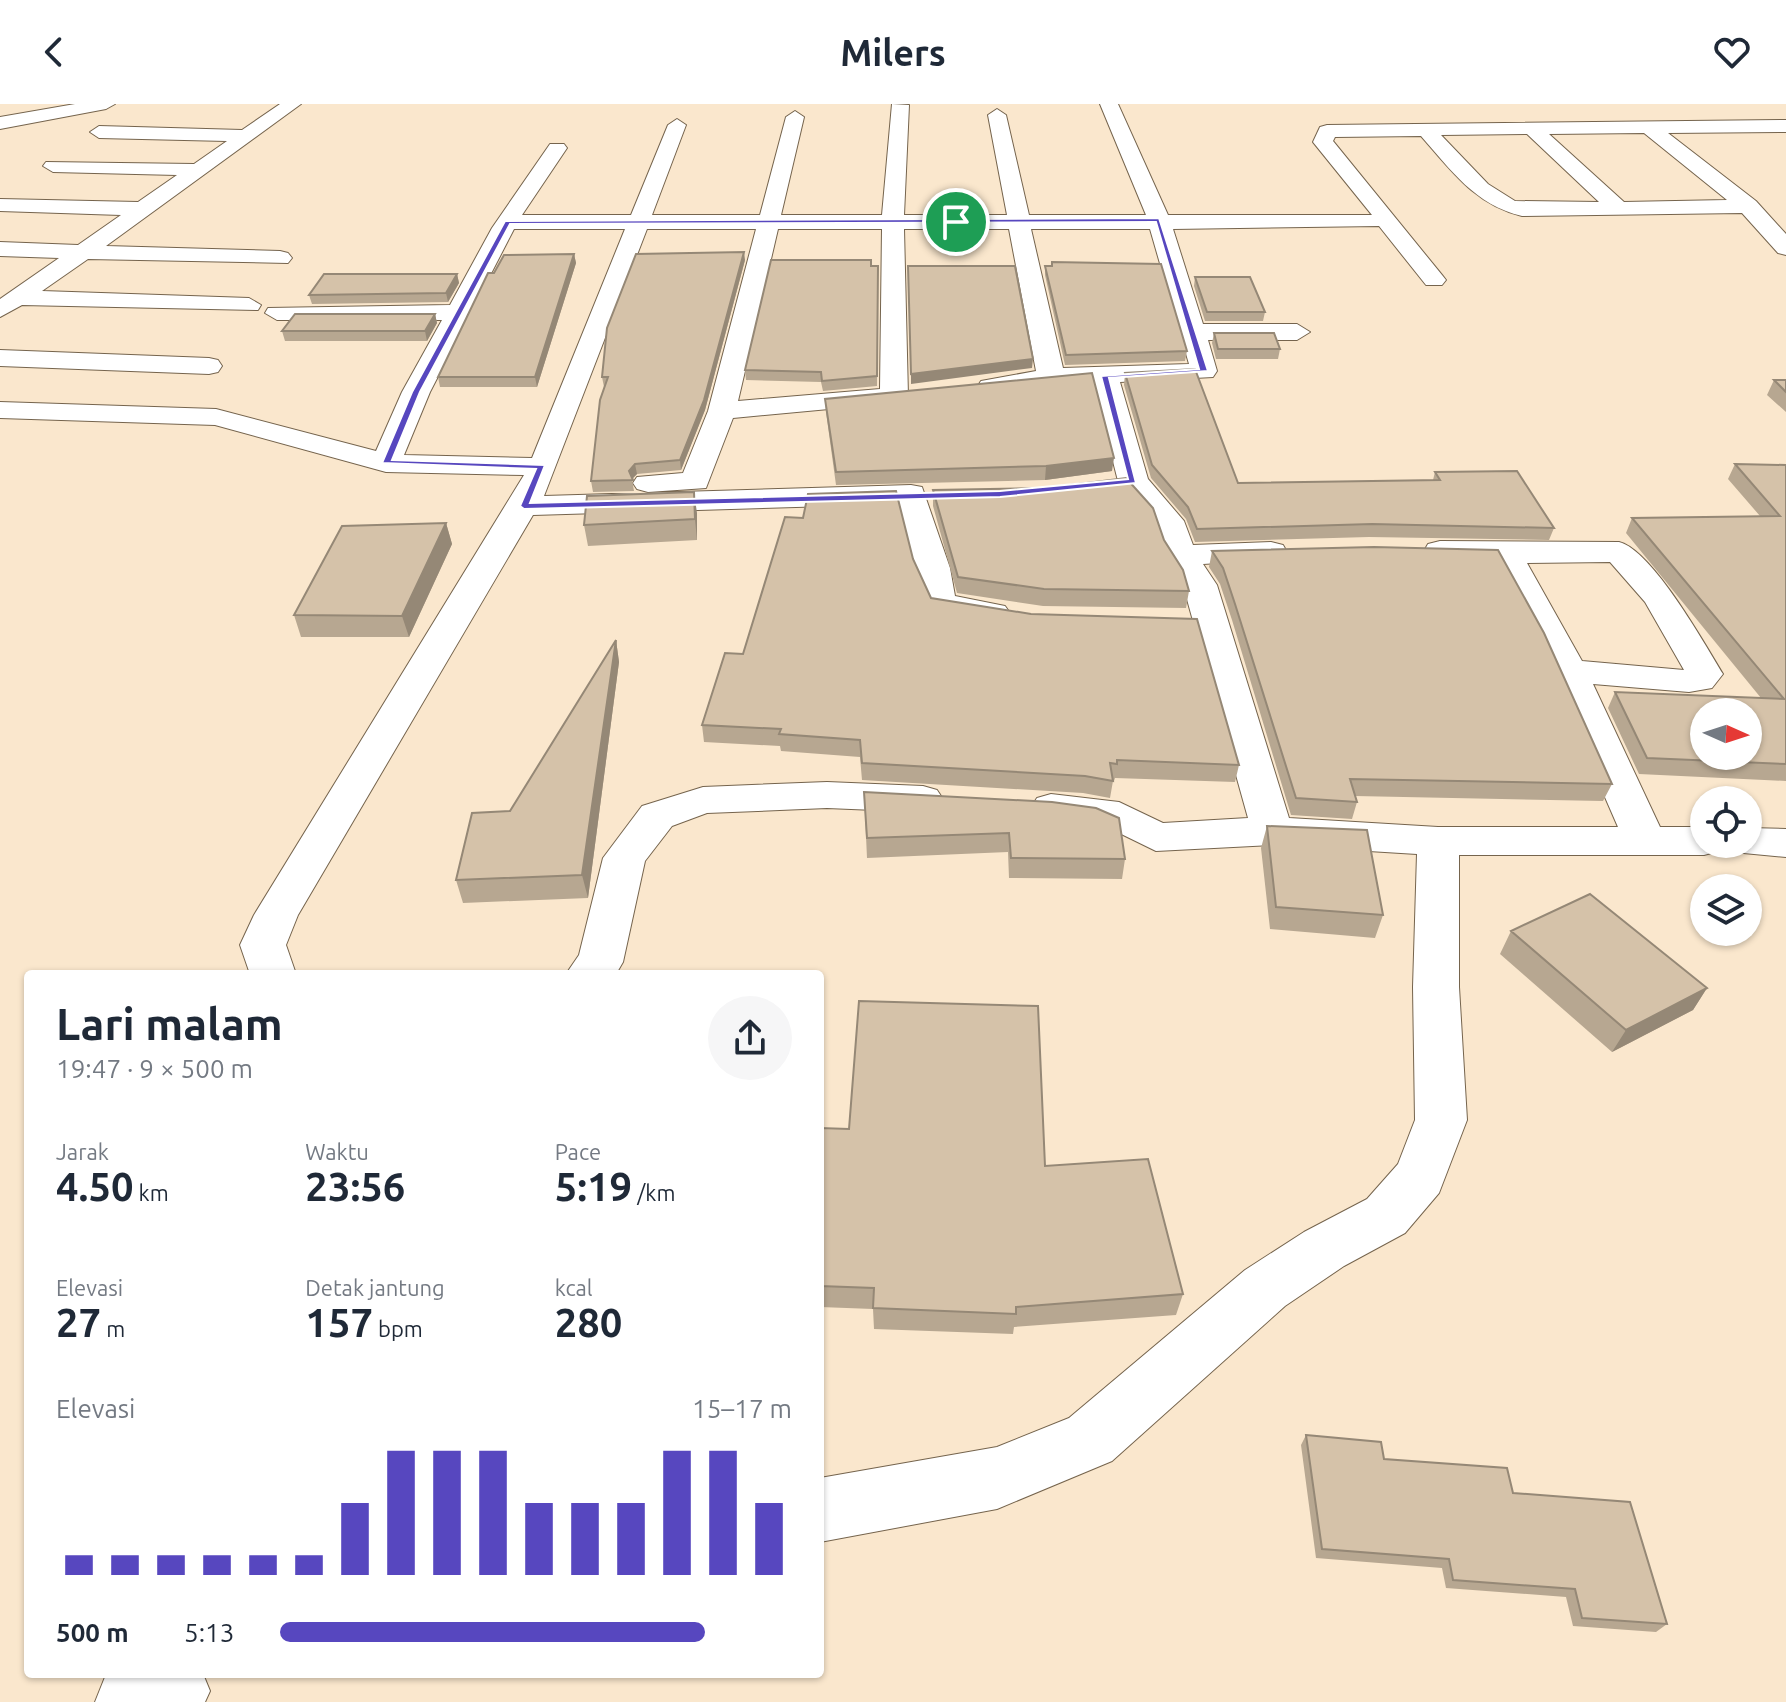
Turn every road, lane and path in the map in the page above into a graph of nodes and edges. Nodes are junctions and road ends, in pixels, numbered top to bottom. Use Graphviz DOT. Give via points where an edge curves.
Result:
graph roads {
  1 [pos="106,104"];
  2 [pos="292,104"];
  3 [pos="1109,104"];
  4 [pos="900,105"];
  5 [pos="1702,106"];
  6 [pos="997,115"];
  7 [pos="795,117"];
  8 [pos="1430,121"];
  9 [pos="0,123"];
  10 [pos="677,125"];
  11 [pos="1647,126"];
  12 [pos="1730,126"];
  13 [pos="1753,126"];
  14 [pos="1786,126"];
  15 [pos="1530,127"];
  16 [pos="99,132"];
  17 [pos="246,136"];
  18 [pos="557,148"];
  19 [pos="1786,148"];
  20 [pos="53,166"];
  21 [pos="198,170"];
  22 [pos="0,205"];
  23 [pos="1748,206"];
  24 [pos="142,209"];
  25 [pos="1619,209"];
  26 [pos="1384,218"];
  27 [pos="1159,220"];
  28 [pos="769,221"];
  29 [pos="893,221"];
  30 [pos="508,222"];
  31 [pos="1018,222"];
  32 [pos="638,223"];
  33 [pos="1277,223"];
  34 [pos="1291,245"];
  35 [pos="1786,248"];
  36 [pos="0,249"];
  37 [pos="82,252"];
  38 [pos="280,258"];
  39 [pos="0,266"];
  40 [pos="1434,280"];
  41 [pos="17,297"];
  42 [pos="249,305"];
  43 [pos="1185,305"];
  44 [pos="1216,305"];
  45 [pos="458,312"];
  46 [pos="277,313"];
  47 [pos="1194,332"];
  48 [pos="1297,332"];
  49 [pos="0,358"];
  50 [pos="209,366"];
  51 [pos="1105,376"];
  52 [pos="1051,377"];
  53 [pos="965,390"];
  54 [pos="0,410"];
  55 [pos="722,411"];
  56 [pos="386,463"];
  57 [pos="534,486"];
  58 [pos="1408,550"];
  59 [pos="1306,551"];
  60 [pos="1505,554"];
  61 [pos="1180,555"];
  62 [pos="1029,616"];
  63 [pos="1569,671"];
  64 [pos="965,801"];
  65 [pos="1009,804"];
  66 [pos="1272,831"];
  67 [pos="1645,840"];
  68 [pos="1438,841"];
  69 [pos="1690,841"];
  70 [pos="1762,842"];
  71 [pos="1786,843"];
  72 [pos="272,970"];
  73 [pos="593,970"];
  74 [pos="824,1509"];
  1 -- 9 [label="street"];
  2 -- 17 [label="street"];
  3 -- 27 [label="street"];
  4 -- 29 [label="street"];
  5 -- 12 [label="street"];
  6 -- 31 [label="street"];
  7 -- 28 [label="street"];
  8 -- 15 [label="street"];
  8 -- 25 [label="street" via="1489,195 1506,207"];
  8 -- 26 [label="street" via="1321,122 1323,142"];
  10 -- 32 [label="street"];
  11 -- 12 [label="street"];
  11 -- 15 [label="street"];
  11 -- 23 [label="street"];
  12 -- 13 [label="street"];
  13 -- 14 [label="street"];
  13 -- 19 [label="street"];
  15 -- 25 [label="street"];
  16 -- 17 [label="street"];
  17 -- 21 [label="street"];
  18 -- 30 [label="street"];
  20 -- 21 [label="street"];
  21 -- 24 [label="street"];
  22 -- 24 [label="street"];
  23 -- 25 [label="street"];
  23 -- 35 [label="street"];
  24 -- 37 [label="street"];
  26 -- 33 [label="street"];
  26 -- 40 [label="street"];
  27 -- 31 [label="street"];
  27 -- 33 [label="street"];
  27 -- 43 [label="street"];
  28 -- 29 [label="street"];
  28 -- 32 [label="street"];
  28 -- 55 [label="street"];
  29 -- 31 [label="street"];
  29 -- 55 [label="street" via="906,395"];
  30 -- 32 [label="street"];
  30 -- 45 [label="street"];
  31 -- 52 [label="street"];
  32 -- 57 [label="street"];
  33 -- 34 [label="street"];
  36 -- 37 [label="street"];
  37 -- 38 [label="street"];
  37 -- 41 [label="street"];
  39 -- 41 [label="street"];
  41 -- 42 [label="street"];
  43 -- 44 [label="street"];
  43 -- 47 [label="street"];
  45 -- 46 [label="street"];
  45 -- 56 [label="street"];
  47 -- 48 [label="street"];
  47 -- 51 [label="street" via="1204,371"];
  49 -- 50 [label="street"];
  51 -- 52 [label="street"];
  51 -- 61 [label="street" via="1118,483 1168,521"];
  52 -- 53 [label="street"];
  54 -- 56 [label="street" via="216,417"];
  55 -- 57 [label="street" via="695,482"];
  56 -- 57 [label="street"];
  57 -- 62 [label="street" via="925,494 935,592 943,604"];
  57 -- 72 [label="street" via="276,915 263,945"];
  58 -- 60 [label="street"];
  59 -- 61 [label="street"];
  60 -- 63 [label="street"];
  60 -- 63 [label="street" via="1619,552 1658,596 1705,674 1689,681"];
  61 -- 66 [label="street" via="1200,585 1192,622"];
  63 -- 67 [label="street"];
  64 -- 73 [label="street" via="827,795 703,800 657,816 624,858 600,962"];
  65 -- 66 [label="street" via="1119,816 1156,837"];
  66 -- 68 [label="street"];
  67 -- 68 [label="street"];
  67 -- 69 [label="street"];
  68 -- 74 [label="street" via="1441,1120 1420,1177 1386,1216 1265,1288 1090,1440 997,1478"];
  70 -- 71 [label="street"];
}
